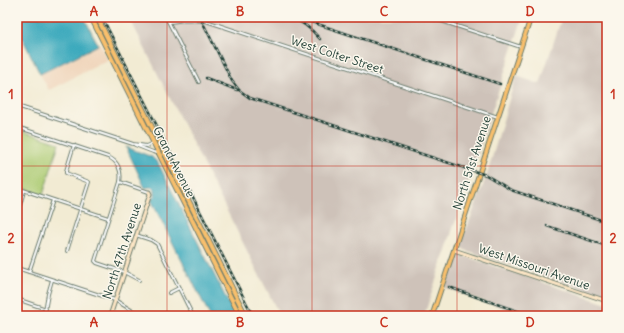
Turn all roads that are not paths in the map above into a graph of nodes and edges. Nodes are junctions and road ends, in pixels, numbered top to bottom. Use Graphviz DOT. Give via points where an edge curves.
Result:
graph roads {
  1 [pos="91,17"];
  2 [pos="97,17"];
  3 [pos="166,17"];
  4 [pos="429,17"];
  5 [pos="531,17"];
  6 [pos="169,22"];
  7 [pos="521,47"];
  8 [pos="199,82"];
  9 [pos="18,106"];
  10 [pos="17,111"];
  11 [pos="498,117"];
  12 [pos="17,127"];
  13 [pos="153,143"];
  14 [pos="134,144"];
  15 [pos="74,145"];
  16 [pos="157,152"];
  17 [pos="170,166"];
  18 [pos="120,182"];
  19 [pos="17,188"];
  20 [pos="24,191"];
  21 [pos="149,192"];
  22 [pos="53,200"];
  23 [pos="20,205"];
  24 [pos="80,209"];
  25 [pos="108,218"];
  26 [pos="136,235"];
  27 [pos="454,250"];
  28 [pos="67,251"];
  29 [pos="17,268"];
  30 [pos="29,272"];
  31 [pos="124,272"];
  32 [pos="52,280"];
  33 [pos="139,280"];
  34 [pos="179,288"];
  35 [pos="169,293"];
  36 [pos="17,299"];
  37 [pos="115,300"];
  38 [pos="607,301"];
  39 [pos="46,309"];
  40 [pos="434,315"];
  41 [pos="44,316"];
  42 [pos="110,316"];
  43 [pos="141,316"];
  44 [pos="193,316"];
  45 [pos="240,316"];
  46 [pos="246,316"];
  1 -- 13 [label="highway, Grand Avenue"];
  2 -- 17 [label="highway, Grand Avenue"];
  3 -- 6 [label="street"];
  4 -- 7 [label="street"];
  5 -- 7 [label="main road, North 51st Avenue"];
  6 -- 8 [label="street"];
  6 -- 11 [label="street, West Colter Street" via="206,21"];
  7 -- 11 [label="main road, North 51st Avenue"];
  9 -- 10 [label="street"];
  9 -- 14 [label="street"];
  11 -- 27 [label="main road, North 51st Avenue"];
  12 -- 15 [label="street"];
  13 -- 14 [label="street" via="146,146"];
  13 -- 16 [label="highway, Grand Avenue"];
  13 -- 17 [label="highway" via="157,145"];
  14 -- 16 [label="street" via="145,150"];
  15 -- 18 [label="street" via="112,158 120,171"];
  15 -- 24 [label="street" via="66,173 89,182"];
  16 -- 45 [label="highway, Grand Avenue"];
  17 -- 46 [label="highway, Grand Avenue"];
  18 -- 21 [label="street"];
  18 -- 25 [label="street"];
  19 -- 20 [label="street"];
  20 -- 22 [label="street"];
  20 -- 23 [label="street"];
  21 -- 26 [label="street, North 47th Avenue"];
  22 -- 24 [label="street"];
  22 -- 30 [label="street"];
  24 -- 25 [label="street"];
  24 -- 28 [label="street"];
  25 -- 31 [label="street" via="95,261"];
  26 -- 31 [label="street, North 47th Avenue"];
  26 -- 34 [label="street" via="157,244"];
  27 -- 38 [label="street, West Missouri Avenue"];
  27 -- 40 [label="main road, North 51st Avenue"];
  29 -- 30 [label="street"];
  30 -- 32 [label="street"];
  31 -- 33 [label="street"];
  31 -- 37 [label="street, North 47th Avenue"];
  32 -- 37 [label="street"];
  32 -- 39 [label="street"];
  34 -- 35 [label="street"];
  34 -- 44 [label="street"];
  36 -- 39 [label="street"];
  37 -- 42 [label="street, North 47th Avenue"];
  37 -- 43 [label="street"];
  39 -- 41 [label="street"];
}
